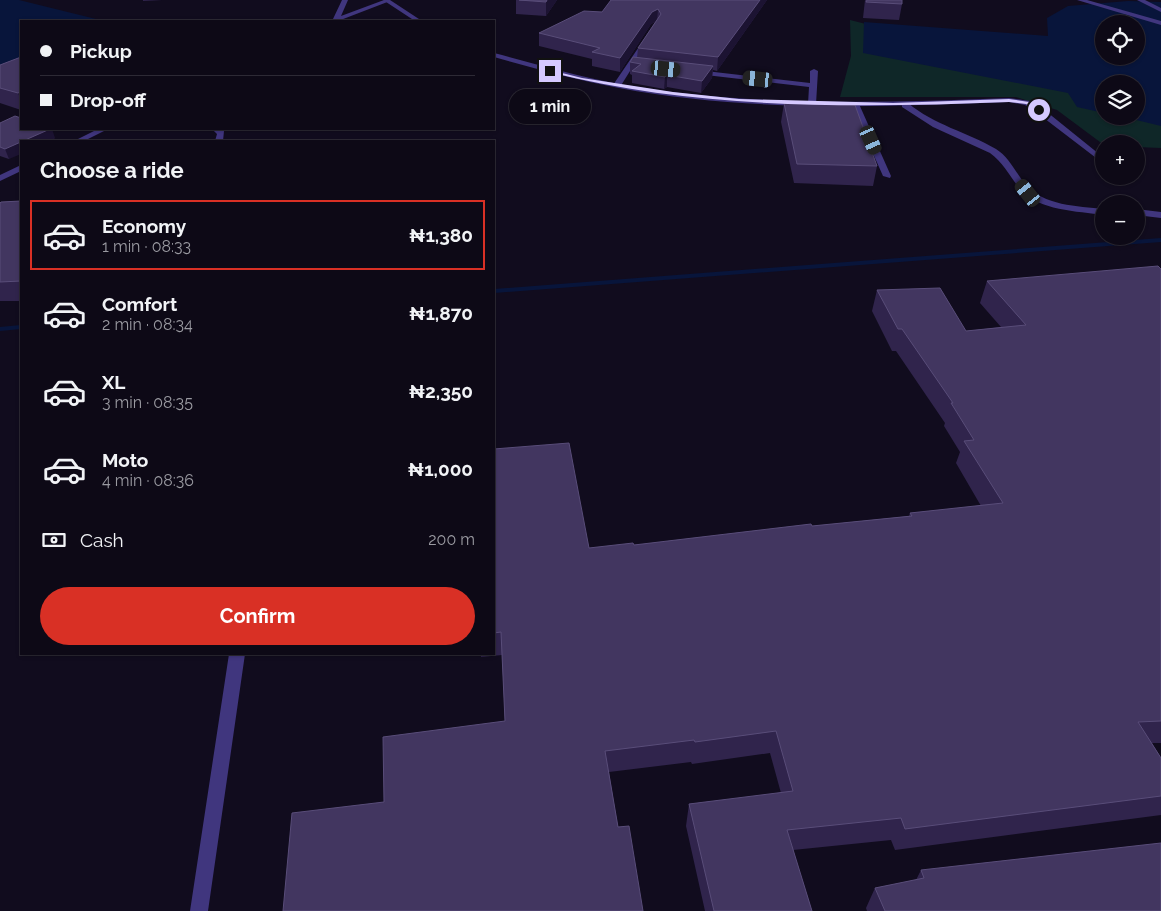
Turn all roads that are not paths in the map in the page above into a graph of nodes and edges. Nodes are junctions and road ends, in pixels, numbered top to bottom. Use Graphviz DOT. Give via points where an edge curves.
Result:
graph roads {
  1 [pos="345,0"];
  2 [pos="1080,0"];
  3 [pos="1108,0"];
  4 [pos="1140,0"];
  5 [pos="1153,0"];
  6 [pos="386,1"];
  7 [pos="1161,4"];
  8 [pos="1161,10"];
  9 [pos="1161,19"];
  10 [pos="334,20"];
  11 [pos="417,20"];
  12 [pos="1161,23"];
  13 [pos="652,30"];
  14 [pos="495,55"];
  15 [pos="630,65"];
  16 [pos="639,66"];
  17 [pos="685,71"];
  18 [pos="814,71"];
  19 [pos="617,84"];
  20 [pos="812,85"];
  21 [pos="812,104"];
  22 [pos="855,104"];
  23 [pos="905,105"];
  24 [pos="102,130"];
  25 [pos="80,140"];
  26 [pos="1095,155"];
  27 [pos="20,168"];
  28 [pos="887,176"];
  29 [pos="0,178"];
  30 [pos="1095,211"];
  31 [pos="1145,213"];
  32 [pos="1161,215"];
  33 [pos="237,655"];
  34 [pos="199,911"];
  1 -- 10 [label="street"];
  2 -- 12 [label="street"];
  3 -- 9 [label="street"];
  4 -- 8 [label="street"];
  5 -- 7 [label="street"];
  6 -- 10 [label="street"];
  6 -- 11 [label="street"];
  13 -- 15 [label="street"];
  14 -- 19 [label="street" via="582,79"];
  15 -- 16 [label="street"];
  15 -- 19 [label="street"];
  17 -- 20 [label="street"];
  18 -- 20 [label="street"];
  19 -- 21 [label="street" via="739,101"];
  20 -- 21 [label="street"];
  21 -- 22 [label="street"];
  22 -- 23 [label="street"];
  22 -- 28 [label="street"];
  23 -- 26 [label="street" via="1009,100 1027,103"];
  23 -- 30 [label="street" via="931,124 995,152 1028,193 1059,207"];
  24 -- 25 [label="street"];
  27 -- 29 [label="street"];
  31 -- 32 [label="street"];
  33 -- 34 [label="street"];
}
